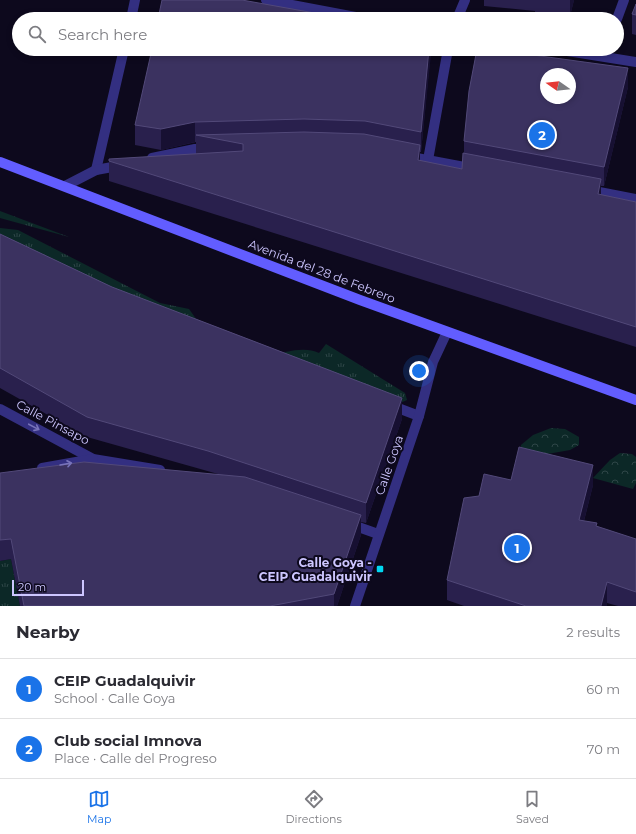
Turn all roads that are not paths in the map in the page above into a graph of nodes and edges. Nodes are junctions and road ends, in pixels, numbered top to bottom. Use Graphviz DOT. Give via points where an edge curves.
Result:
graph roads {
  1 [pos="135,0"];
  2 [pos="266,0"];
  3 [pos="465,0"];
  4 [pos="624,0"];
  5 [pos="294,3"];
  6 [pos="132,12"];
  7 [pos="334,12"];
  8 [pos="460,12"];
  9 [pos="620,12"];
  10 [pos="122,56"];
  11 [pos="447,56"];
  12 [pos="617,56"];
  13 [pos="636,62"];
  14 [pos="219,148"];
  15 [pos="396,154"];
  16 [pos="428,160"];
  17 [pos="0,162"];
  18 [pos="96,170"];
  19 [pos="482,170"];
  20 [pos="65,186"];
  21 [pos="582,189"];
  22 [pos="636,199"];
  23 [pos="447,332"];
  24 [pos="636,400"];
  25 [pos="383,403"];
  26 [pos="0,409"];
  27 [pos="419,416"];
  28 [pos="93,459"];
  29 [pos="31,470"];
  30 [pos="168,471"];
  31 [pos="341,521"];
  32 [pos="378,534"];
  33 [pos="355,606"];
  1 -- 6 [label="street"];
  2 -- 5 [label="street"];
  3 -- 8 [label="street"];
  4 -- 9 [label="street"];
  5 -- 7 [label="street"];
  10 -- 18 [label="street"];
  11 -- 16 [label="street"];
  12 -- 13 [label="street"];
  14 -- 18 [label="street" via="195,149"];
  15 -- 16 [label="street"];
  16 -- 19 [label="street"];
  17 -- 20 [label="main road, Avenida del 28 de Febrero"];
  18 -- 20 [label="street"];
  20 -- 23 [label="main road, Avenida del 28 de Febrero"];
  21 -- 22 [label="street"];
  23 -- 24 [label="main road, Avenida del 28 de Febrero"];
  23 -- 27 [label="street, Calle Goya" via="433,362"];
  25 -- 27 [label="street"];
  26 -- 28 [label="street, Calle Pinsapo, one-way"];
  27 -- 32 [label="street, Calle Goya"];
  29 -- 28 [label="street, one-way"];
  28 -- 30 [label="street"];
  31 -- 32 [label="street"];
  32 -- 33 [label="street, Calle Goya"];
}
